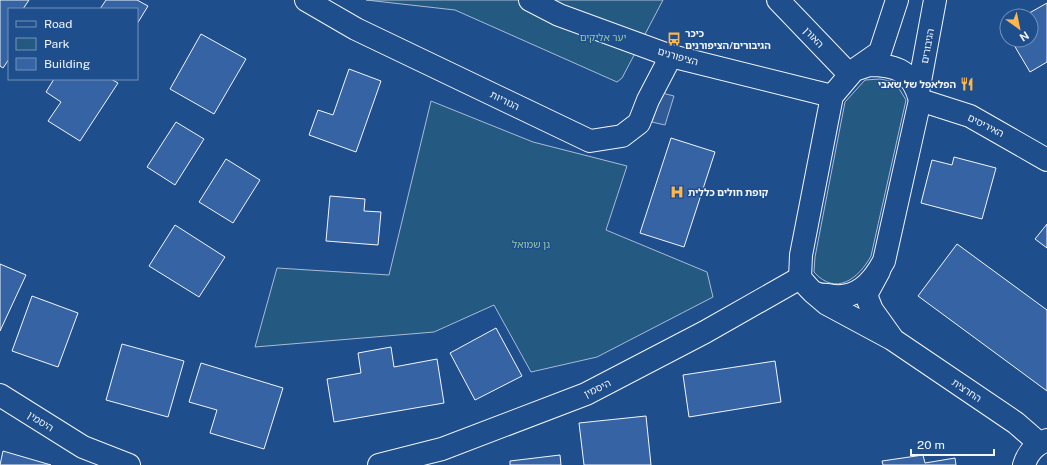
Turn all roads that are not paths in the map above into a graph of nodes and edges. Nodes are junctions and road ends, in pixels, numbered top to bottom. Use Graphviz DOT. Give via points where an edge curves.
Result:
graph roads {
  1 [pos="306,0"];
  2 [pos="530,0"];
  3 [pos="778,0"];
  4 [pos="897,0"];
  5 [pos="935,0"];
  6 [pos="671,56"];
  7 [pos="852,72"];
  8 [pos="832,96"];
  9 [pos="919,96"];
  10 [pos="1047,160"];
  11 [pos="884,261"];
  12 [pos="807,285"];
  13 [pos="892,339"];
  14 [pos="0,395"];
  15 [pos="1043,442"];
  16 [pos="83,447"];
  17 [pos="99,465"];
  18 [pos="129,465"];
  19 [pos="379,465"];
  20 [pos="1024,465"];
  1 -- 6 [label="street, הנוריות" via="356,29 590,141 622,136 639,123"];
  2 -- 6 [label="street, הציפורנים" via="559,15"];
  3 -- 7 [label="street, האורן"];
  4 -- 7 [label="street" via="880,52"];
  5 -- 9 [label="street, הגיבורים"];
  6 -- 8 [label="street, הציפורנים"];
  7 -- 8 [label="street"];
  7 -- 9 [label="street" via="869,65 895,67 904,71"];
  8 -- 12 [label="street" via="801,255"];
  9 -- 10 [label="street, האיריסים" via="970,116"];
  9 -- 11 [label="street, הגיבורים"];
  11 -- 12 [label="street" via="874,278 852,295 836,297"];
  11 -- 13 [label="street, החרצית" via="866,295 872,310"];
  12 -- 13 [label="street, החרצית" via="826,304"];
  12 -- 19 [label="street, היסמין" via="705,332 586,394 442,449"];
  13 -- 15 [label="street, החרצית"];
  14 -- 16 [label="street, היסמין"];
  15 -- 20 [label="street" via="1030,451"];
  16 -- 17 [label="street, היסמין"];
  16 -- 18 [label="street, היסמין"];
}
